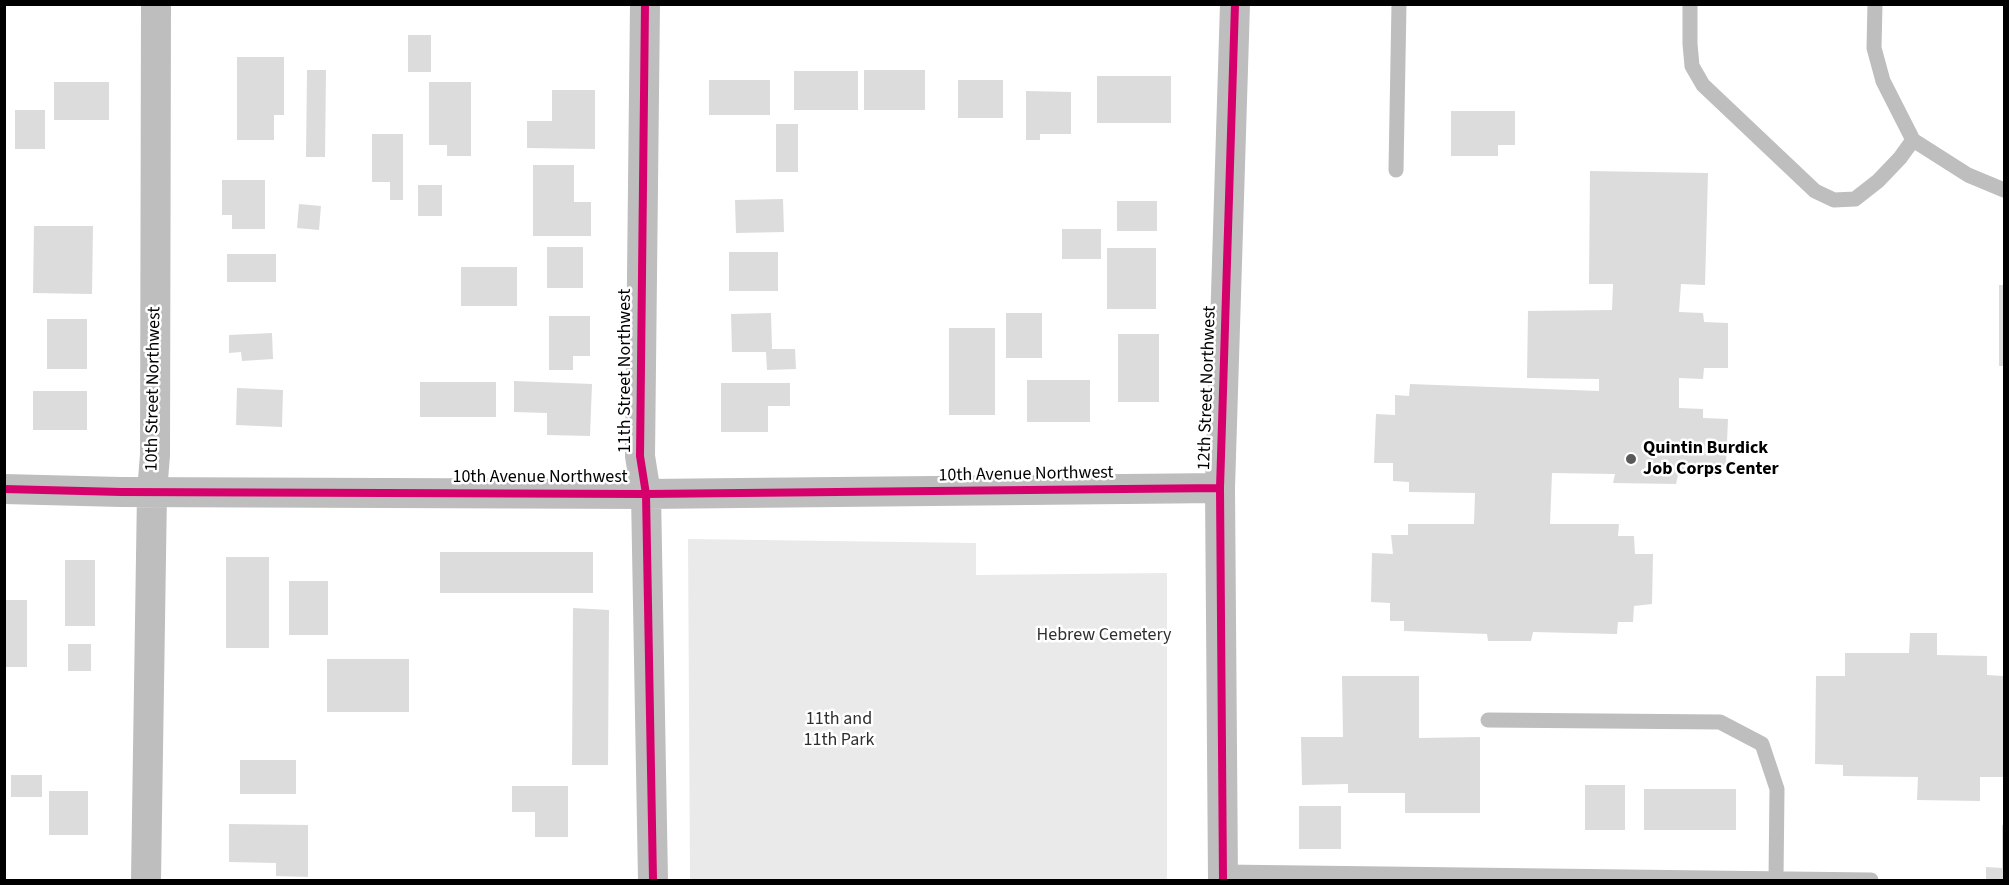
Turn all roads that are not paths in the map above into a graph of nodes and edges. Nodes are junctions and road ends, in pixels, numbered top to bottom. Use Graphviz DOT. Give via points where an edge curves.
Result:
graph roads {
  1 [pos="156,4"];
  2 [pos="645,4"];
  3 [pos="1235,4"];
  4 [pos="1399,4"];
  5 [pos="1690,4"];
  6 [pos="1875,4"];
  7 [pos="1913,140"];
  8 [pos="1396,170"];
  9 [pos="2004,190"];
  10 [pos="1220,488"];
  11 [pos="4,489"];
  12 [pos="152,492"];
  13 [pos="646,494"];
  14 [pos="1488,720"];
  15 [pos="1223,876"];
  16 [pos="1776,879"];
  17 [pos="146,880"];
  18 [pos="653,880"];
  19 [pos="1871,880"];
  1 -- 12 [label="street, 10th Street Northwest"];
  2 -- 13 [label="street, 11th Street Northwest" via="640,456"];
  3 -- 10 [label="street, 12th Street Northwest"];
  4 -- 8 [label="lane"];
  5 -- 7 [label="lane" via="1692,66 1702,85 1815,191 1834,200 1855,199 1878,181"];
  6 -- 7 [label="lane" via="1874,48 1883,81"];
  7 -- 9 [label="lane" via="1968,175"];
  10 -- 13 [label="street, 10th Avenue Northwest"];
  10 -- 15 [label="street, 12th Street Northwest"];
  11 -- 12 [label="street, 10th Avenue Northwest"];
  12 -- 13 [label="street, 10th Avenue Northwest"];
  12 -- 17 [label="street, 10th Street Northwest"];
  13 -- 18 [label="street, 11th Street Northwest"];
  14 -- 16 [label="lane" via="1720,722 1762,744 1777,789"];
  15 -- 16 [label="lane"];
  16 -- 19 [label="lane"];
}
